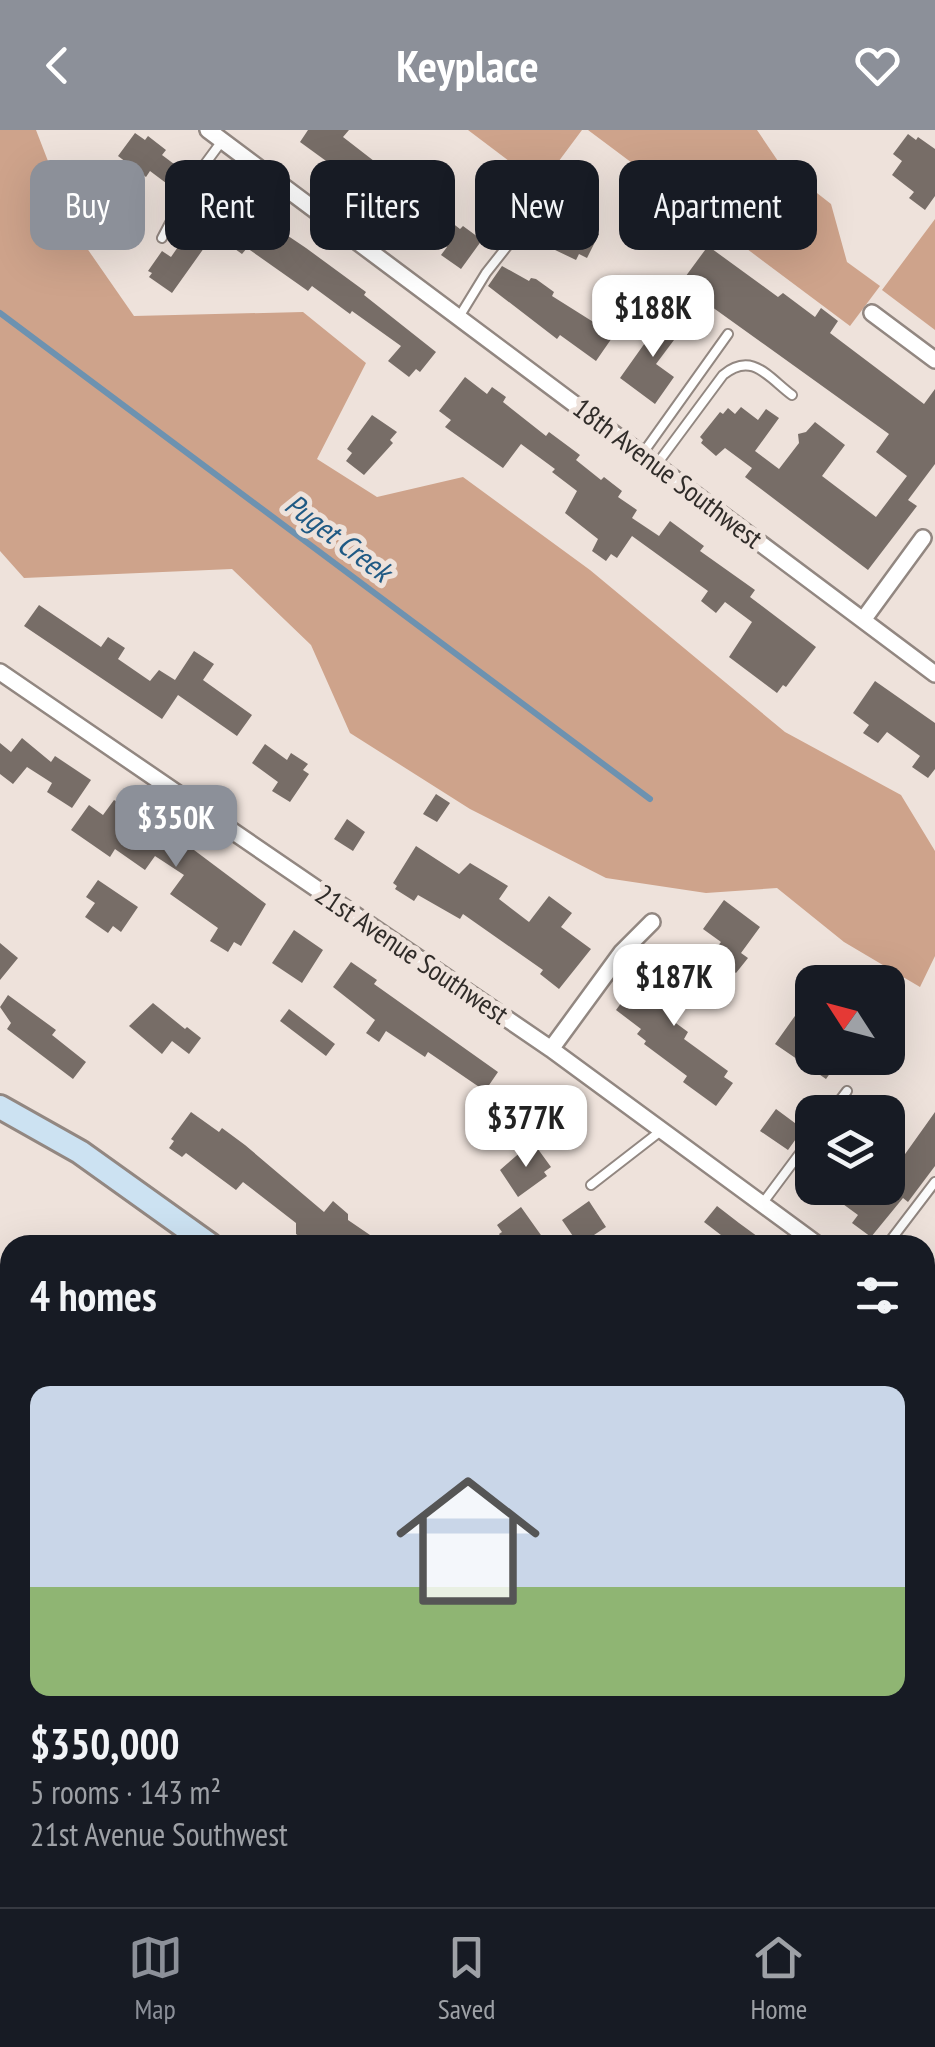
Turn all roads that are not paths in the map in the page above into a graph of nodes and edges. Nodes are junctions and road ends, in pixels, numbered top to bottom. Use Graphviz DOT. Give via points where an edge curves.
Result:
graph roads {
  1 [pos="208,130"];
  2 [pos="222,141"];
  3 [pos="162,238"];
  4 [pos="505,250"];
  5 [pos="872,314"];
  6 [pos="458,317"];
  7 [pos="728,334"];
  8 [pos="935,360"];
  9 [pos="792,395"];
  10 [pos="650,458"];
  11 [pos="923,538"];
  12 [pos="863,620"];
  13 [pos="0,672"];
  14 [pos="935,674"];
  15 [pos="652,922"];
  16 [pos="551,1049"];
  17 [pos="847,1091"];
  18 [pos="844,1095"];
  19 [pos="0,1107"];
  20 [pos="662,1130"];
  21 [pos="795,1160"];
  22 [pos="935,1182"];
  23 [pos="591,1185"];
  24 [pos="762,1204"];
  25 [pos="196,1235"];
  26 [pos="804,1235"];
  27 [pos="895,1235"];
  1 -- 2 [label="street, 18th Avenue Southwest"];
  2 -- 3 [label="lane"];
  2 -- 6 [label="street, 18th Avenue Southwest"];
  4 -- 6 [label="lane"];
  5 -- 8 [label="street"];
  6 -- 10 [label="street, 18th Avenue Southwest"];
  7 -- 10 [label="lane"];
  9 -- 10 [label="lane" via="753,366 734,366"];
  10 -- 12 [label="street, 18th Avenue Southwest"];
  11 -- 12 [label="street"];
  12 -- 14 [label="street, 18th Avenue Southwest"];
  13 -- 16 [label="street, 21st Avenue Southwest"];
  15 -- 16 [label="street"];
  16 -- 20 [label="street, 21st Avenue Southwest"];
  17 -- 18 [label="lane"];
  19 -- 25 [label="main road" via="80,1152"];
  20 -- 23 [label="lane"];
  20 -- 24 [label="street, 21st Avenue Southwest"];
  21 -- 24 [label="lane"];
  22 -- 27 [label="lane"];
  24 -- 26 [label="street, 21st Avenue Southwest"];
}
